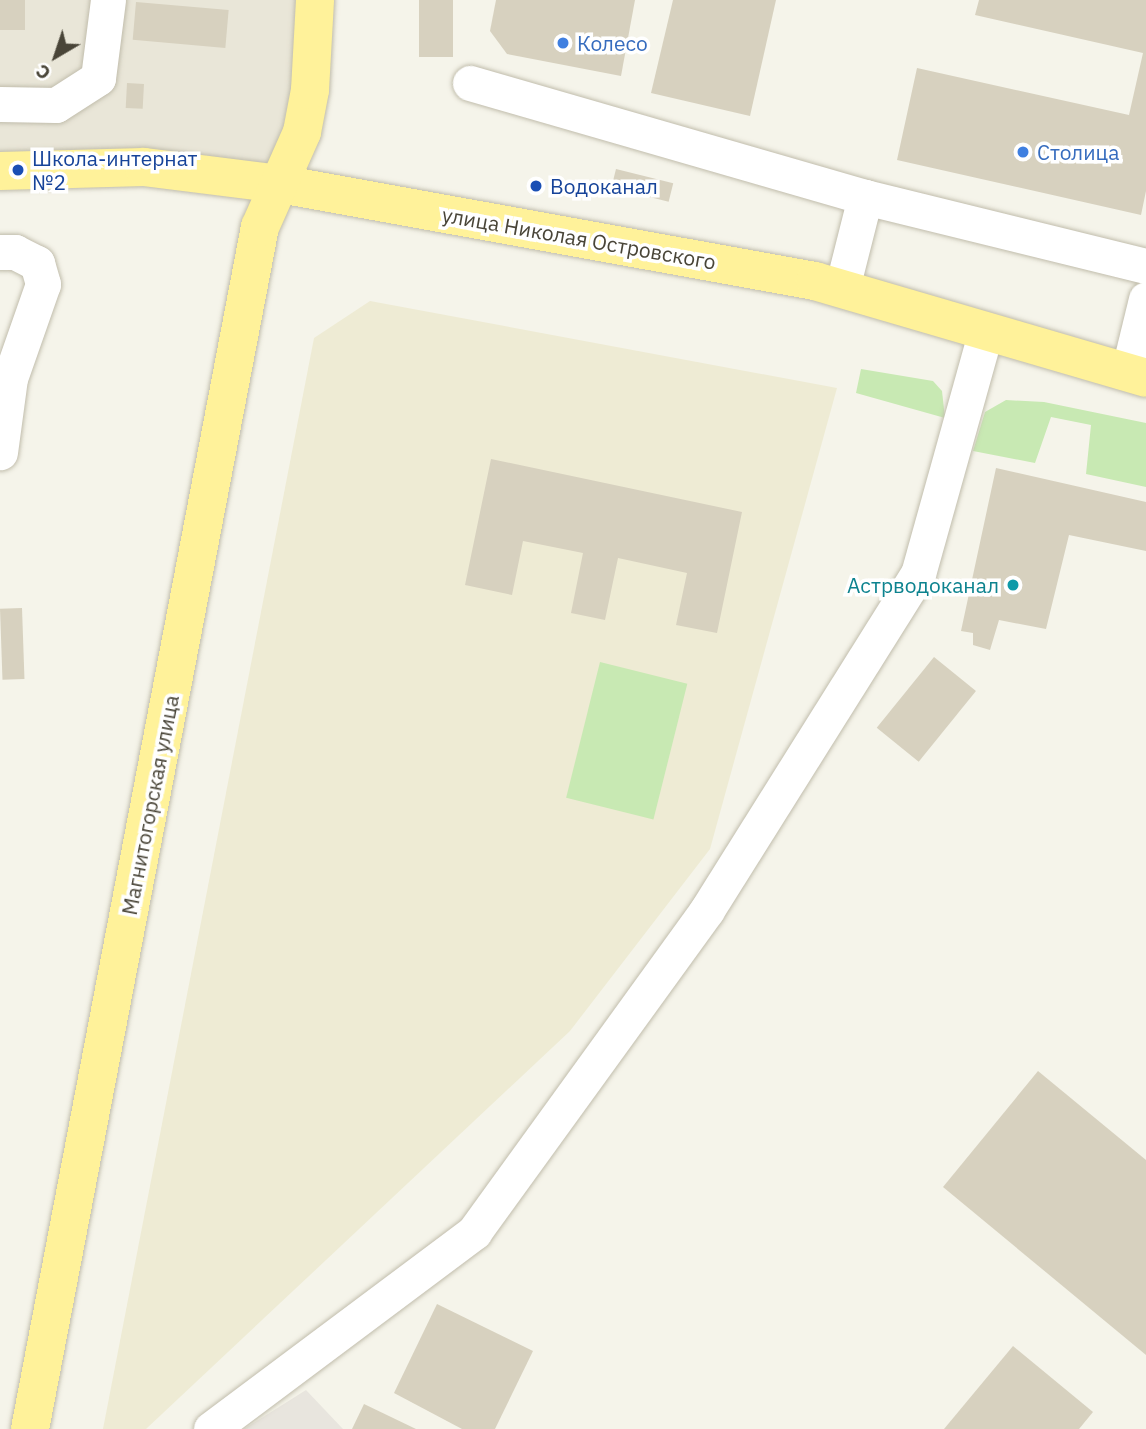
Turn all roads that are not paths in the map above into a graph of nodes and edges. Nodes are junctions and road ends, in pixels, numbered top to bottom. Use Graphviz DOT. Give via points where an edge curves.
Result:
graph roads {
  1 [pos="108,0"];
  2 [pos="315,0"];
  3 [pos="470,83"];
  4 [pos="0,104"];
  5 [pos="0,171"];
  6 [pos="280,184"];
  7 [pos="864,197"];
  8 [pos="0,251"];
  9 [pos="1146,266"];
  10 [pos="842,288"];
  11 [pos="1146,299"];
  12 [pos="985,334"];
  13 [pos="1141,373"];
  14 [pos="0,452"];
  15 [pos="30,1429"];
  16 [pos="211,1429"];
  1 -- 4 [label="lane" via="98,78 56,105"];
  2 -- 6 [label="main road, Магнитогорская улица" via="306,111"];
  3 -- 7 [label="lane"];
  5 -- 6 [label="main road, улица Николая Островского" via="144,167"];
  6 -- 10 [label="main road, улица Николая Островского"];
  6 -- 15 [label="main road, Магнитогорская улица" via="260,227"];
  7 -- 9 [label="lane"];
  7 -- 10 [label="lane"];
  8 -- 14 [label="lane" via="15,251 37,263 43,284 10,378"];
  10 -- 12 [label="main road, улица Николая Островского"];
  11 -- 13 [label="lane"];
  12 -- 13 [label="main road, улица Николая Островского"];
  12 -- 16 [label="lane" via="918,574 707,910 474,1232"];
}
